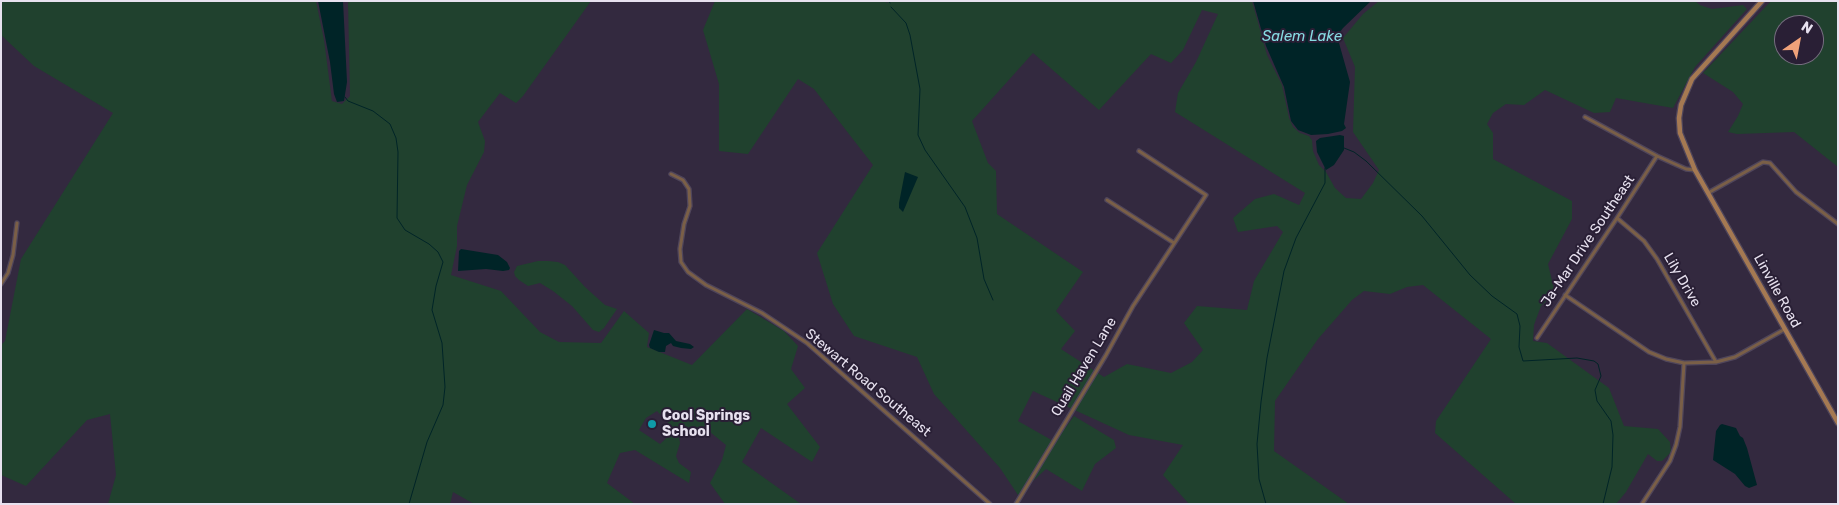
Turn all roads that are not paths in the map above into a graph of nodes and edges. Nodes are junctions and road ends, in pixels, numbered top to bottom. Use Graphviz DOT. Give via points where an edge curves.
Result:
graph roads {
  1 [pos="1762,1"];
  2 [pos="1585,117"];
  3 [pos="1139,151"];
  4 [pos="1656,156"];
  5 [pos="1695,170"];
  6 [pos="672,174"];
  7 [pos="1708,192"];
  8 [pos="1107,200"];
  9 [pos="1617,218"];
  10 [pos="17,223"];
  11 [pos="1838,224"];
  12 [pos="1174,243"];
  13 [pos="1,284"];
  14 [pos="1565,295"];
  15 [pos="1785,329"];
  16 [pos="1537,338"];
  17 [pos="1716,362"];
  18 [pos="1684,363"];
  19 [pos="1838,423"];
  20 [pos="990,504"];
  21 [pos="1016,504"];
  22 [pos="1642,504"];
  1 -- 5 [label="main road, Linville Road" via="1692,79 1684,95 1680,133"];
  2 -- 4 [label="street"];
  3 -- 12 [label="street, Quail Haven Lane" via="1206,195"];
  4 -- 5 [label="street"];
  4 -- 9 [label="street, Ja-Mar Drive Southeast"];
  5 -- 7 [label="main road, Linville Road"];
  6 -- 20 [label="street, Stewart Road Southeast" via="689,189 690,206 680,249 681,262 688,272 706,285 762,313 807,343"];
  7 -- 11 [label="street" via="1763,162 1770,162 1796,192"];
  7 -- 15 [label="main road, Linville Road"];
  8 -- 12 [label="street"];
  9 -- 14 [label="street, Ja-Mar Drive Southeast"];
  9 -- 17 [label="street, Lily Drive" via="1644,242 1657,259"];
  10 -- 13 [label="street" via="13,255"];
  12 -- 21 [label="street, Quail Haven Lane"];
  14 -- 16 [label="street, Ja-Mar Drive Southeast"];
  14 -- 18 [label="street" via="1649,352"];
  15 -- 17 [label="street" via="1734,357"];
  15 -- 19 [label="main road, Linville Road"];
  17 -- 18 [label="street"];
  18 -- 22 [label="street" via="1676,446"];
}
